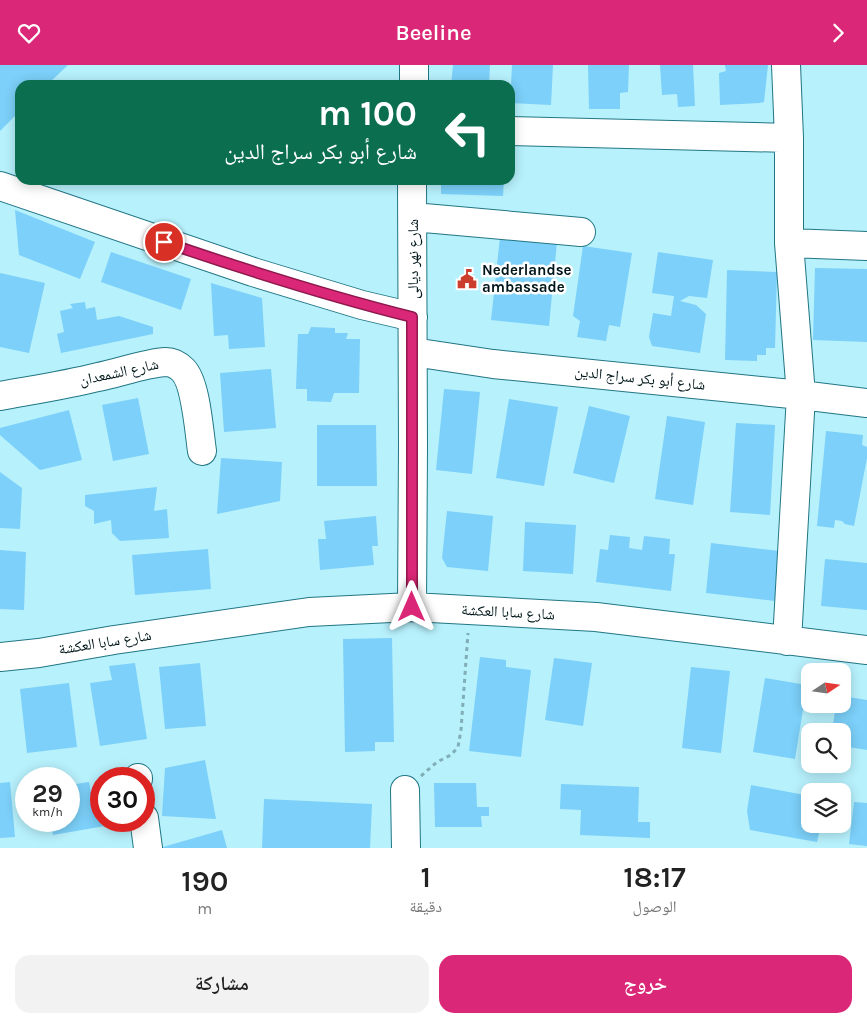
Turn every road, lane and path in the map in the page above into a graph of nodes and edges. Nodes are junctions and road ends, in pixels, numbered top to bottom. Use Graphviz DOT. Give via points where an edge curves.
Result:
graph roads {
  1 [pos="414,65"];
  2 [pos="786,65"];
  3 [pos="414,80"];
  4 [pos="515,131"];
  5 [pos="789,138"];
  6 [pos="412,185"];
  7 [pos="1,190"];
  8 [pos="413,217"];
  9 [pos="581,232"];
  10 [pos="790,243"];
  11 [pos="867,246"];
  12 [pos="412,317"];
  13 [pos="413,352"];
  14 [pos="801,395"];
  15 [pos="0,396"];
  16 [pos="867,403"];
  17 [pos="202,451"];
  18 [pos="412,607"];
  19 [pos="470,610"];
  20 [pos="787,641"];
  21 [pos="867,650"];
  22 [pos="0,657"];
  23 [pos="405,790"];
  24 [pos="146,832"];
  25 [pos="148,848"];
  26 [pos="406,848"];
  1 -- 3 [label="street"];
  2 -- 5 [label="street"];
  4 -- 5 [label="street"];
  5 -- 10 [label="street"];
  6 -- 8 [label="street, شارع نهر ديالى"];
  7 -- 12 [label="street" via="253,272"];
  8 -- 9 [label="street"];
  8 -- 12 [label="street, شارع نهر ديالى"];
  10 -- 11 [label="street"];
  10 -- 14 [label="street"];
  12 -- 13 [label="street, شارع نهر ديالى"];
  13 -- 14 [label="street, شارع أبو بكر سراج الدين" via="494,364"];
  13 -- 18 [label="street, شارع نهر ديالى"];
  14 -- 16 [label="street, شارع أبو بكر سراج الدين"];
  14 -- 20 [label="street"];
  15 -- 17 [label="street, شارع الشمعدان" via="168,362 181,367 188,379"];
  18 -- 19 [label="street, شارع سابا العكشة"];
  18 -- 22 [label="street, شارع سابا العكشة" via="309,612"];
  19 -- 20 [label="street, شارع سابا العكشة" via="596,617"];
  19 -- 23 [label="path" via="458,747"];
  20 -- 21 [label="street, شارع سابا العكشة"];
  23 -- 26 [label="street"];
  24 -- 25 [label="street"];
}
